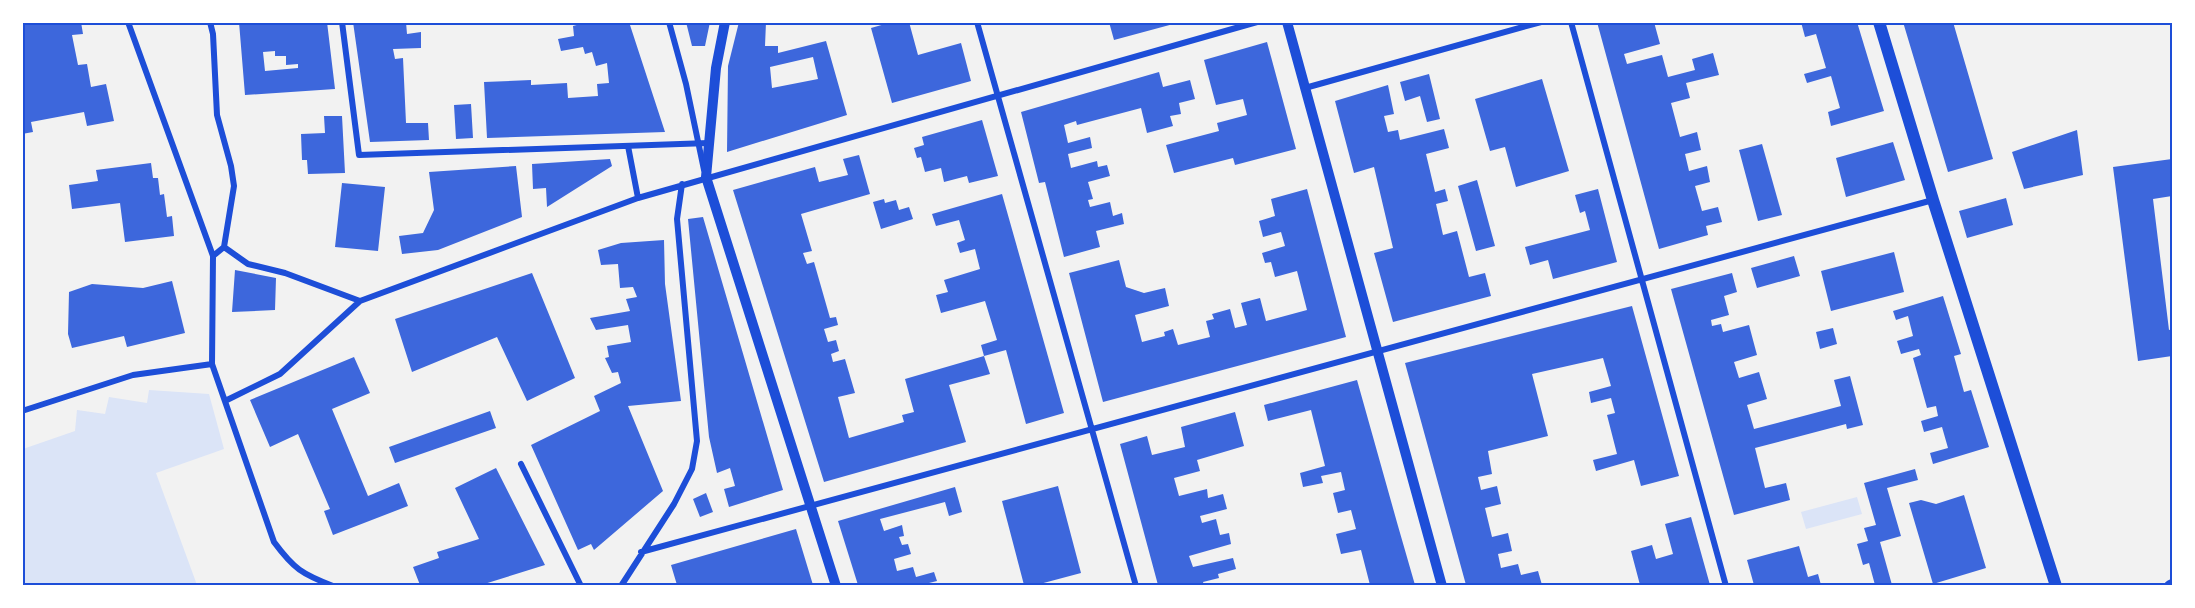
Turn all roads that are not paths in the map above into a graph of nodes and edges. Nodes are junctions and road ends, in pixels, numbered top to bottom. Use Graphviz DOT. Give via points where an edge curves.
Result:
graph roads {
  1 [pos="128,22"];
  2 [pos="210,22"];
  3 [pos="342,22"];
  4 [pos="669,22"];
  5 [pos="725,22"];
  6 [pos="977,22"];
  7 [pos="1257,22"];
  8 [pos="1287,22"];
  9 [pos="1541,22"];
  10 [pos="1571,22"];
  11 [pos="1879,22"];
  12 [pos="1305,88"];
  13 [pos="997,95"];
  14 [pos="697,143"];
  15 [pos="709,143"];
  16 [pos="628,146"];
  17 [pos="706,177"];
  18 [pos="682,184"];
  19 [pos="638,198"];
  20 [pos="1932,200"];
  21 [pos="224,247"];
  22 [pos="213,256"];
  23 [pos="1642,281"];
  24 [pos="360,301"];
  25 [pos="1378,351"];
  26 [pos="212,363"];
  27 [pos="227,400"];
  28 [pos="22,411"];
  29 [pos="1092,428"];
  30 [pos="521,464"];
  31 [pos="813,507"];
  32 [pos="641,552"];
  33 [pos="333,585"];
  34 [pos="581,585"];
  35 [pos="621,585"];
  36 [pos="836,585"];
  37 [pos="1136,585"];
  38 [pos="1442,585"];
  39 [pos="1726,585"];
  40 [pos="2056,585"];
  1 -- 22 [label="street"];
  2 -- 21 [label="street" via="217,115 234,186"];
  3 -- 16 [label="street" via="359,155"];
  4 -- 14 [label="street"];
  5 -- 15 [label="street"];
  6 -- 13 [label="street"];
  7 -- 13 [label="street"];
  8 -- 12 [label="street"];
  9 -- 12 [label="street"];
  10 -- 23 [label="street"];
  11 -- 20 [label="main road"];
  12 -- 25 [label="street"];
  13 -- 17 [label="street"];
  13 -- 29 [label="street"];
  14 -- 15 [label="street"];
  14 -- 16 [label="street"];
  14 -- 17 [label="street"];
  15 -- 17 [label="street"];
  16 -- 19 [label="street"];
  17 -- 18 [label="street"];
  17 -- 31 [label="street"];
  18 -- 19 [label="street"];
  18 -- 32 [label="street" via="677,219 697,441 692,469 675,504"];
  19 -- 24 [label="street"];
  20 -- 23 [label="street"];
  20 -- 40 [label="main road"];
  21 -- 22 [label="street"];
  21 -- 24 [label="street" via="248,264 285,273"];
  22 -- 26 [label="street"];
  23 -- 25 [label="street"];
  23 -- 39 [label="street"];
  24 -- 27 [label="street" via="280,374"];
  25 -- 29 [label="street"];
  25 -- 38 [label="street"];
  26 -- 27 [label="street"];
  26 -- 28 [label="street" via="133,375"];
  27 -- 33 [label="street" via="274,542 292,566"];
  29 -- 31 [label="street"];
  29 -- 37 [label="street"];
  30 -- 34 [label="street"];
  31 -- 32 [label="street"];
  31 -- 36 [label="street"];
  32 -- 35 [label="street"];
}
